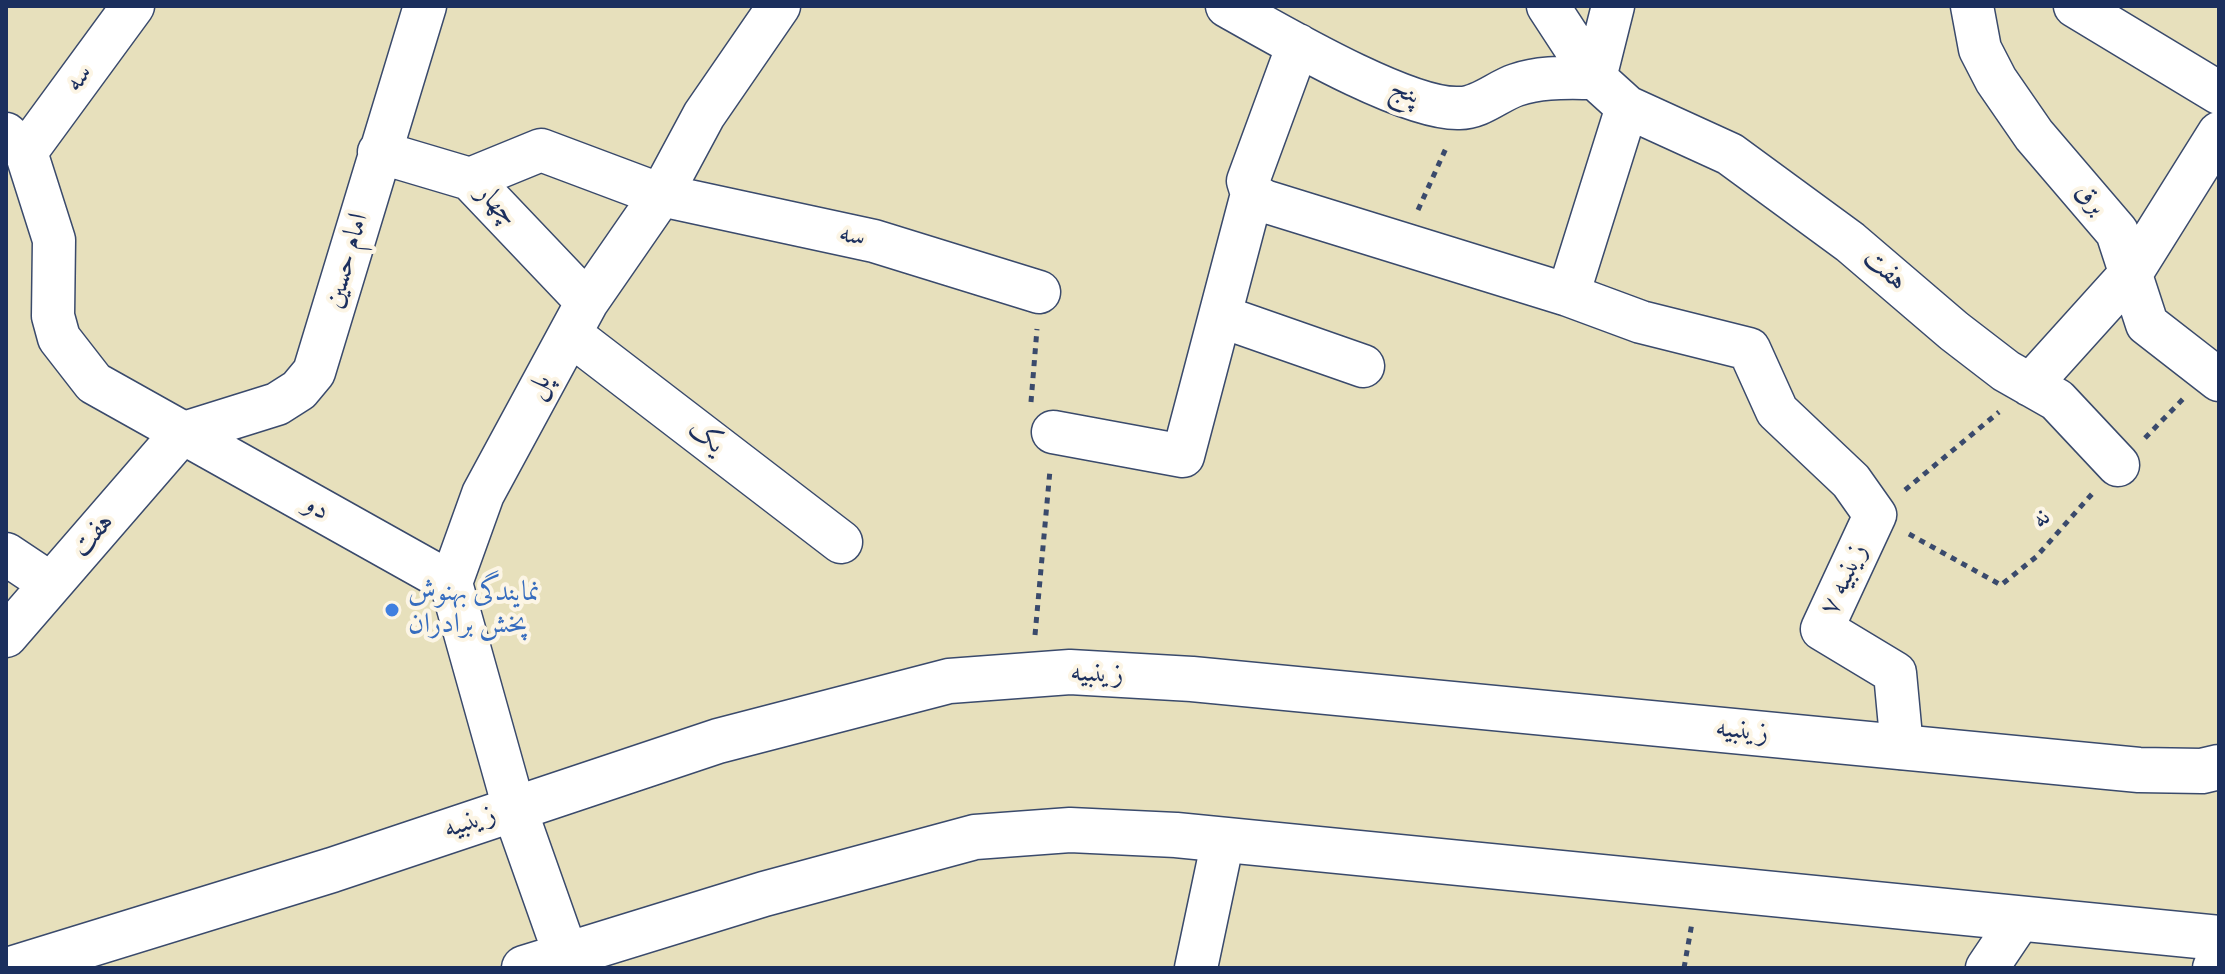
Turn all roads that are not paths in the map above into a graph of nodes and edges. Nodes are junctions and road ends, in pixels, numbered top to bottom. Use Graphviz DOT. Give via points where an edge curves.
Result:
graph roads {
  1 [pos="133,6"];
  2 [pos="425,6"];
  3 [pos="779,6"];
  4 [pos="1227,6"];
  5 [pos="1548,6"];
  6 [pos="1613,6"];
  7 [pos="1972,6"];
  8 [pos="2075,6"];
  9 [pos="1298,45"];
  10 [pos="1595,78"];
  11 [pos="2219,93"];
  12 [pos="1627,107"];
  13 [pos="2219,133"];
  14 [pos="16,143"];
  15 [pos="379,152"];
  16 [pos="470,179"];
  17 [pos="1252,194"];
  18 [pos="661,195"];
  19 [pos="2132,272"];
  20 [pos="1039,292"];
  21 [pos="1568,295"];
  22 [pos="1220,316"];
  23 [pos="578,318"];
  24 [pos="1363,366"];
  25 [pos="2214,376"];
  26 [pos="2030,385"];
  27 [pos="1053,432"];
  28 [pos="181,434"];
  29 [pos="2118,465"];
  30 [pos="841,542"];
  31 [pos="6,554"];
  32 [pos="451,583"];
  33 [pos="51,584"];
  34 [pos="6,636"];
  35 [pos="1902,748"];
  36 [pos="2219,767"];
  37 [pos="514,808"];
  38 [pos="1223,840"];
  39 [pos="2020,919"];
  40 [pos="2219,938"];
  41 [pos="2219,956"];
  42 [pos="570,962"];
  43 [pos="14,968"];
  44 [pos="524,968"];
  45 [pos="1196,968"];
  46 [pos="1987,968"];
  47 [pos="2214,968"];
  1 -- 14 [label="street, سه"];
  2 -- 15 [label="street, امام حسین"];
  3 -- 18 [label="street, پل" via="704,115"];
  4 -- 9 [label="street, پنج"];
  5 -- 10 [label="street, هفت"];
  6 -- 10 [label="street"];
  7 -- 19 [label="street, برق" via="1980,49 1996,80 2034,135 2117,232"];
  8 -- 11 [label="street"];
  9 -- 10 [label="street, پنج" via="1389,89 1446,108 1463,109 1531,82"];
  9 -- 17 [label="street" via="1248,181"];
  10 -- 12 [label="street, هفت"];
  12 -- 21 [label="street"];
  12 -- 26 [label="street, هفت" via="1730,154"];
  13 -- 19 [label="street"];
  14 -- 28 [label="street, دو" via="54,240 53,316 59,338 94,383"];
  15 -- 16 [label="street, چهار"];
  15 -- 28 [label="street, امام حسین" via="314,372 277,404"];
  16 -- 18 [label="street, سه" via="541,150"];
  16 -- 23 [label="street, چهار"];
  17 -- 21 [label="street"];
  17 -- 22 [label="street"];
  18 -- 20 [label="street, سه" via="874,241"];
  18 -- 23 [label="street, پل"];
  19 -- 25 [label="street, برق" via="2147,324"];
  19 -- 26 [label="street"];
  21 -- 35 [label="street, زینبیه ۷" via="1641,322 1749,349 1777,411 1851,481 1875,515 1822,629 1895,673"];
  22 -- 24 [label="street"];
  22 -- 27 [label="street" via="1183,456"];
  23 -- 30 [label="street, یک"];
  23 -- 32 [label="street, پل" via="483,494"];
  26 -- 29 [label="street, هفت" via="2057,400"];
  28 -- 32 [label="street, دو"];
  28 -- 33 [label="street, هفت"];
  31 -- 33 [label="street"];
  32 -- 37 [label="street"];
  33 -- 34 [label="street, هفت"];
  35 -- 36 [label="main road, زینبیه" via="2139,770"];
  35 -- 37 [label="main road, زینبیه" via="1192,679 1070,672 949,681 718,741"];
  37 -- 42 [label="main road"];
  37 -- 43 [label="main road, زینبیه"];
  38 -- 39 [label="main road"];
  38 -- 42 [label="main road" via="1070,830 975,837 764,894"];
  38 -- 45 [label="street"];
  39 -- 40 [label="main road"];
  39 -- 46 [label="street"];
  41 -- 47 [label="street"];
  42 -- 44 [label="main road"];
}
